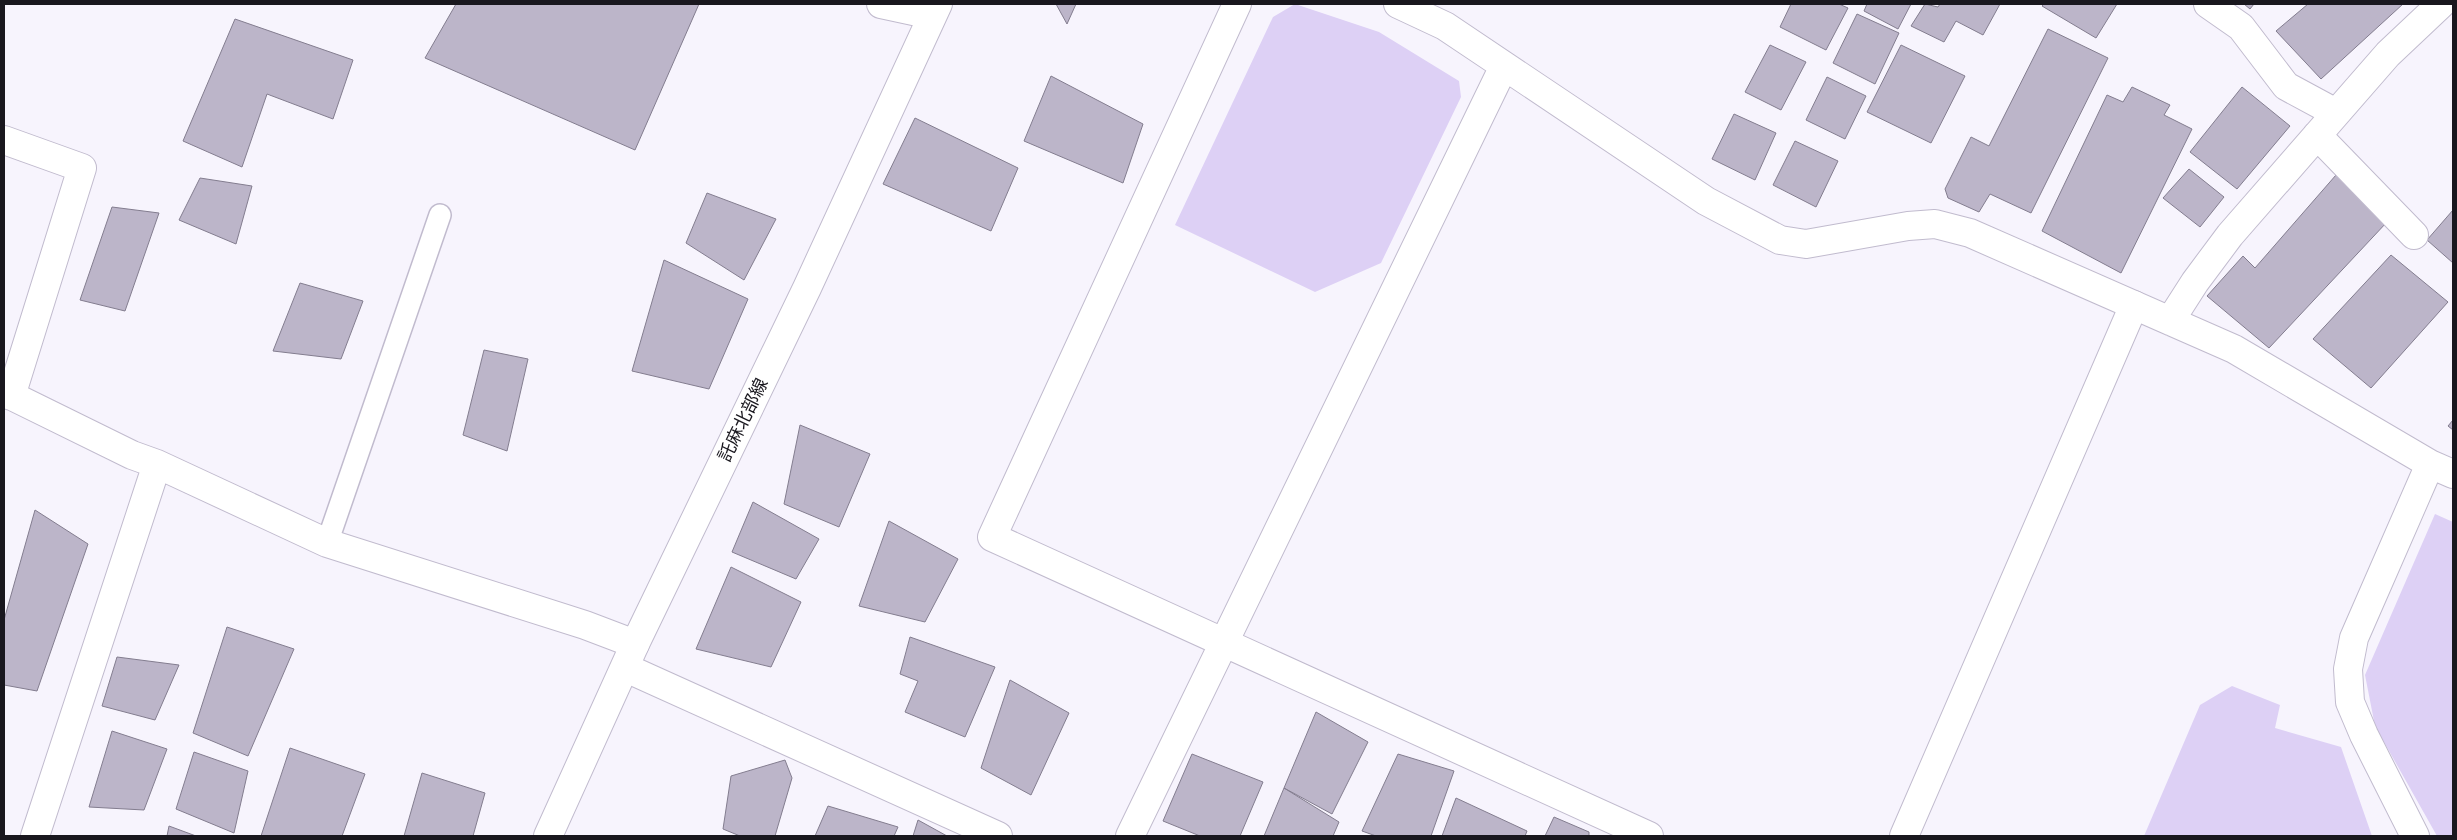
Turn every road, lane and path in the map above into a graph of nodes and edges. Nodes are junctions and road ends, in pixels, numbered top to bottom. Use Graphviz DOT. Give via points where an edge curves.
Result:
graph roads {
  1 [pos="881,4"];
  2 [pos="1238,4"];
  3 [pos="1398,4"];
  4 [pos="2208,4"];
  5 [pos="2441,4"];
  6 [pos="935,9"];
  7 [pos="1504,66"];
  8 [pos="2336,113"];
  9 [pos="2317,135"];
  10 [pos="4,140"];
  11 [pos="440,215"];
  12 [pos="2414,235"];
  13 [pos="2134,305"];
  14 [pos="2170,320"];
  15 [pos="8,394"];
  16 [pos="158,464"];
  17 [pos="2441,469"];
  18 [pos="327,543"];
  19 [pos="1225,644"];
  20 [pos="630,656"];
  21 [pos="35,836"];
  22 [pos="548,836"];
  23 [pos="998,836"];
  24 [pos="1130,836"];
  25 [pos="1649,836"];
  26 [pos="1904,836"];
  27 [pos="2415,836"];
  1 -- 6 [label="street"];
  2 -- 19 [label="street" via="992,537"];
  3 -- 7 [label="street" via="1445,26"];
  4 -- 8 [label="street" via="2240,27 2286,86"];
  5 -- 8 [label="street" via="2388,54"];
  6 -- 20 [label="street, 託麻北部線" via="807,288"];
  7 -- 13 [label="street" via="1706,201 1780,240 1806,244 1935,224 1970,233"];
  7 -- 19 [label="street"];
  8 -- 9 [label="street"];
  9 -- 12 [label="street"];
  9 -- 14 [label="street" via="2230,235"];
  10 -- 15 [label="street" via="82,168"];
  11 -- 18 [label="lane"];
  13 -- 14 [label="street"];
  13 -- 26 [label="street"];
  14 -- 17 [label="street" via="2234,349"];
  15 -- 16 [label="street" via="132,455"];
  16 -- 18 [label="street"];
  16 -- 21 [label="street"];
  17 -- 27 [label="street" via="2354,638 2348,669 2350,702"];
  18 -- 20 [label="street" via="585,625"];
  19 -- 24 [label="street"];
  19 -- 25 [label="street"];
  20 -- 22 [label="street, 託麻北部線"];
  20 -- 23 [label="street"];
}
